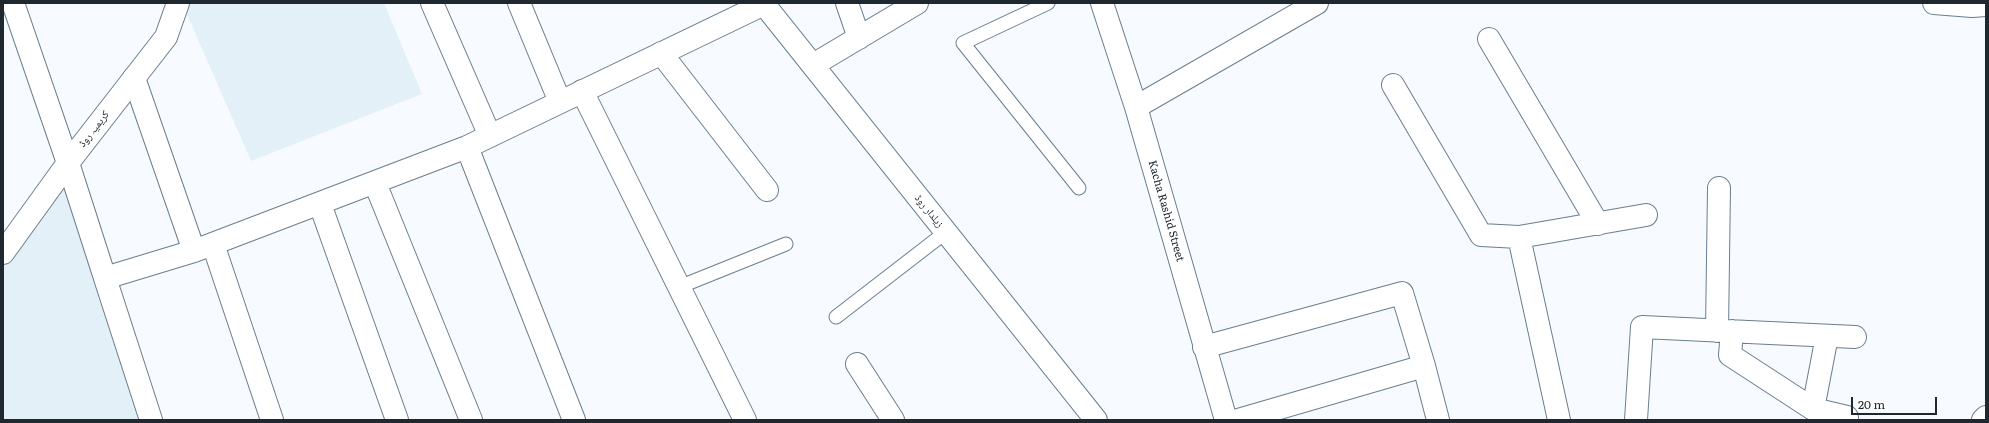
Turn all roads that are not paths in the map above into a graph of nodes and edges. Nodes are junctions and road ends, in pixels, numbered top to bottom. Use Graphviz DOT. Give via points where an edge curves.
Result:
graph roads {
  1 [pos="13,3"];
  2 [pos="178,3"];
  3 [pos="432,3"];
  4 [pos="519,3"];
  5 [pos="764,3"];
  6 [pos="847,3"];
  7 [pos="917,3"];
  8 [pos="1048,3"];
  9 [pos="1102,3"];
  10 [pos="1317,3"];
  11 [pos="1934,3"];
  12 [pos="1986,5"];
  13 [pos="859,38"];
  14 [pos="1489,39"];
  15 [pos="661,54"];
  16 [pos="813,65"];
  17 [pos="134,78"];
  18 [pos="1393,85"];
  19 [pos="582,91"];
  20 [pos="560,102"];
  21 [pos="1136,107"];
  22 [pos="490,136"];
  23 [pos="467,147"];
  24 [pos="68,163"];
  25 [pos="375,183"];
  26 [pos="1079,188"];
  27 [pos="1719,188"];
  28 [pos="767,190"];
  29 [pos="320,204"];
  30 [pos="1646,215"];
  31 [pos="1598,224"];
  32 [pos="946,232"];
  33 [pos="1520,238"];
  34 [pos="786,244"];
  35 [pos="204,247"];
  36 [pos="3,253"];
  37 [pos="105,278"];
  38 [pos="679,287"];
  39 [pos="836,317"];
  40 [pos="1725,331"];
  41 [pos="1827,336"];
  42 [pos="1855,337"];
  43 [pos="1204,346"];
  44 [pos="857,364"];
  45 [pos="1424,366"];
  46 [pos="1813,409"];
  47 [pos="1986,417"];
  48 [pos="151,420"];
  49 [pos="272,420"];
  50 [pos="397,420"];
  51 [pos="471,420"];
  52 [pos="574,420"];
  53 [pos="745,420"];
  54 [pos="893,420"];
  55 [pos="1096,420"];
  56 [pos="1226,420"];
  57 [pos="1238,420"];
  58 [pos="1438,420"];
  59 [pos="1559,420"];
  60 [pos="1636,420"];
  61 [pos="1847,420"];
  62 [pos="1983,420"];
  1 -- 24 [label="street"];
  2 -- 17 [label="street, کریمیہ روڈ" via="166,37"];
  3 -- 22 [label="street"];
  4 -- 20 [label="street"];
  5 -- 15 [label="street"];
  5 -- 16 [label="street, زیلدار روڈ"];
  6 -- 13 [label="street"];
  7 -- 13 [label="street"];
  8 -- 26 [label="lane" via="963,43"];
  9 -- 21 [label="street, Kacha Rashid Street"];
  10 -- 21 [label="street"];
  11 -- 12 [label="street"];
  13 -- 16 [label="street"];
  14 -- 31 [label="street"];
  15 -- 19 [label="street"];
  15 -- 28 [label="street"];
  16 -- 32 [label="street, زیلدار روڈ"];
  17 -- 24 [label="street, کریمیہ روڈ"];
  17 -- 35 [label="street"];
  18 -- 33 [label="street" via="1481,235"];
  19 -- 20 [label="street"];
  19 -- 38 [label="street"];
  20 -- 22 [label="street"];
  21 -- 43 [label="street, Kacha Rashid Street"];
  22 -- 23 [label="street"];
  23 -- 25 [label="street"];
  23 -- 52 [label="street"];
  24 -- 36 [label="street, کریمیہ روڈ"];
  24 -- 37 [label="street"];
  25 -- 29 [label="street"];
  25 -- 51 [label="street"];
  27 -- 40 [label="street"];
  29 -- 35 [label="street"];
  29 -- 50 [label="street"];
  30 -- 31 [label="street"];
  31 -- 33 [label="street"];
  32 -- 39 [label="lane"];
  32 -- 55 [label="street, زیلدار روڈ"];
  33 -- 59 [label="street"];
  34 -- 38 [label="lane"];
  35 -- 37 [label="street"];
  35 -- 49 [label="street"];
  37 -- 48 [label="street"];
  38 -- 53 [label="street"];
  40 -- 41 [label="street"];
  40 -- 46 [label="street" via="1730,355"];
  40 -- 60 [label="street" via="1642,327"];
  41 -- 42 [label="street"];
  41 -- 46 [label="street"];
  43 -- 45 [label="street" via="1402,293"];
  43 -- 56 [label="street, Kacha Rashid Street"];
  44 -- 54 [label="street"];
  45 -- 57 [label="street"];
  45 -- 58 [label="street"];
  46 -- 61 [label="street" via="1847,417"];
  47 -- 62 [label="street"];
}
